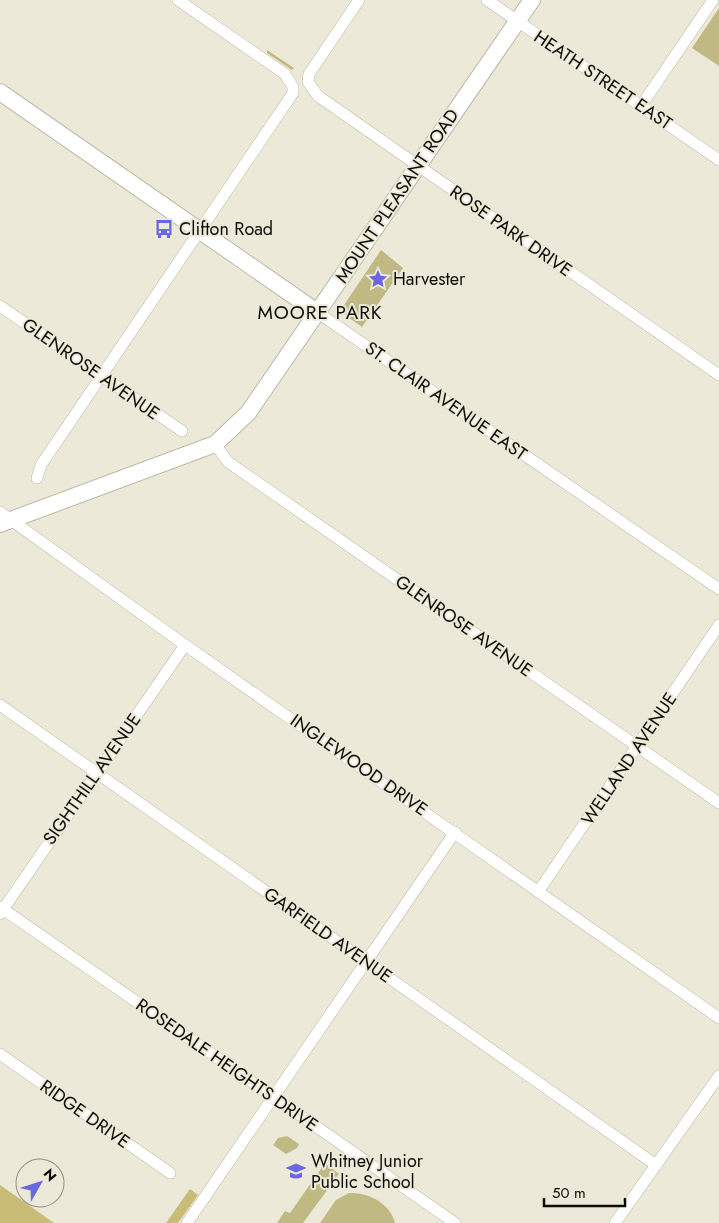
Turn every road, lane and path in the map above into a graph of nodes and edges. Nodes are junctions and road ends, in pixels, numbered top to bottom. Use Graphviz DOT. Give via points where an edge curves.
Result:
graph roads {
  1 [pos="178,0"];
  2 [pos="359,0"];
  3 [pos="488,0"];
  4 [pos="532,0"];
  5 [pos="713,0"];
  6 [pos="518,21"];
  7 [pos="0,92"];
  8 [pos="641,106"];
  9 [pos="719,160"];
  10 [pos="417,166"];
  11 [pos="201,230"];
  12 [pos="0,306"];
  13 [pos="317,312"];
  14 [pos="719,375"];
  15 [pos="101,376"];
  16 [pos="182,431"];
  17 [pos="215,444"];
  18 [pos="37,478"];
  19 [pos="4,519"];
  20 [pos="719,589"];
  21 [pos="719,626"];
  22 [pos="185,645"];
  23 [pos="0,705"];
  24 [pos="638,746"];
  25 [pos="97,772"];
  26 [pos="719,803"];
  27 [pos="455,832"];
  28 [pos="538,892"];
  29 [pos="1,910"];
  30 [pos="364,961"];
  31 [pos="719,1018"];
  32 [pos="0,1054"];
  33 [pos="719,1076"];
  34 [pos="272,1097"];
  35 [pos="656,1165"];
  36 [pos="170,1173"];
  37 [pos="187,1223"];
  38 [pos="455,1223"];
  39 [pos="615,1223"];
  1 -- 11 [label="street" via="285,74 293,87 290,100"];
  2 -- 10 [label="street, ROSE PARK DRIVE" via="312,68 308,82 318,96"];
  3 -- 6 [label="street, HEATH STREET EAST"];
  4 -- 6 [label="main road, MOUNT PLEASANT ROAD"];
  5 -- 8 [label="street"];
  6 -- 8 [label="street, HEATH STREET EAST"];
  6 -- 10 [label="main road, MOUNT PLEASANT ROAD"];
  7 -- 11 [label="main road, ST. CLAIR AVENUE EAST"];
  8 -- 9 [label="street, HEATH STREET EAST"];
  10 -- 13 [label="main road, MOUNT PLEASANT ROAD"];
  10 -- 14 [label="street, ROSE PARK DRIVE"];
  11 -- 13 [label="main road, ST. CLAIR AVENUE EAST"];
  11 -- 15 [label="street"];
  12 -- 15 [label="street, GLENROSE AVENUE"];
  13 -- 17 [label="main road, MOUNT PLEASANT ROAD" via="248,413"];
  13 -- 20 [label="street, ST. CLAIR AVENUE EAST"];
  15 -- 16 [label="street, GLENROSE AVENUE"];
  15 -- 18 [label="street" via="41,465"];
  17 -- 19 [label="main road, MOUNT PLEASANT ROAD"];
  17 -- 24 [label="street, GLENROSE AVENUE" via="228,462"];
  19 -- 22 [label="street, INGLEWOOD DRIVE"];
  21 -- 24 [label="street, WELLAND AVENUE"];
  22 -- 25 [label="street, SIGHTHILL AVENUE"];
  22 -- 27 [label="street, INGLEWOOD DRIVE"];
  23 -- 25 [label="street, GARFIELD AVENUE"];
  24 -- 26 [label="street, GLENROSE AVENUE"];
  24 -- 28 [label="street, WELLAND AVENUE"];
  25 -- 29 [label="street, SIGHTHILL AVENUE"];
  25 -- 30 [label="street, GARFIELD AVENUE"];
  27 -- 28 [label="street, INGLEWOOD DRIVE"];
  27 -- 30 [label="street"];
  28 -- 31 [label="street, INGLEWOOD DRIVE"];
  29 -- 34 [label="street, ROSEDALE HEIGHTS DRIVE"];
  30 -- 34 [label="street"];
  30 -- 35 [label="street, GARFIELD AVENUE"];
  32 -- 36 [label="street, RIDGE DRIVE"];
  33 -- 35 [label="street"];
  34 -- 37 [label="street"];
  34 -- 38 [label="street, ROSEDALE HEIGHTS DRIVE"];
  35 -- 39 [label="street"];
}
